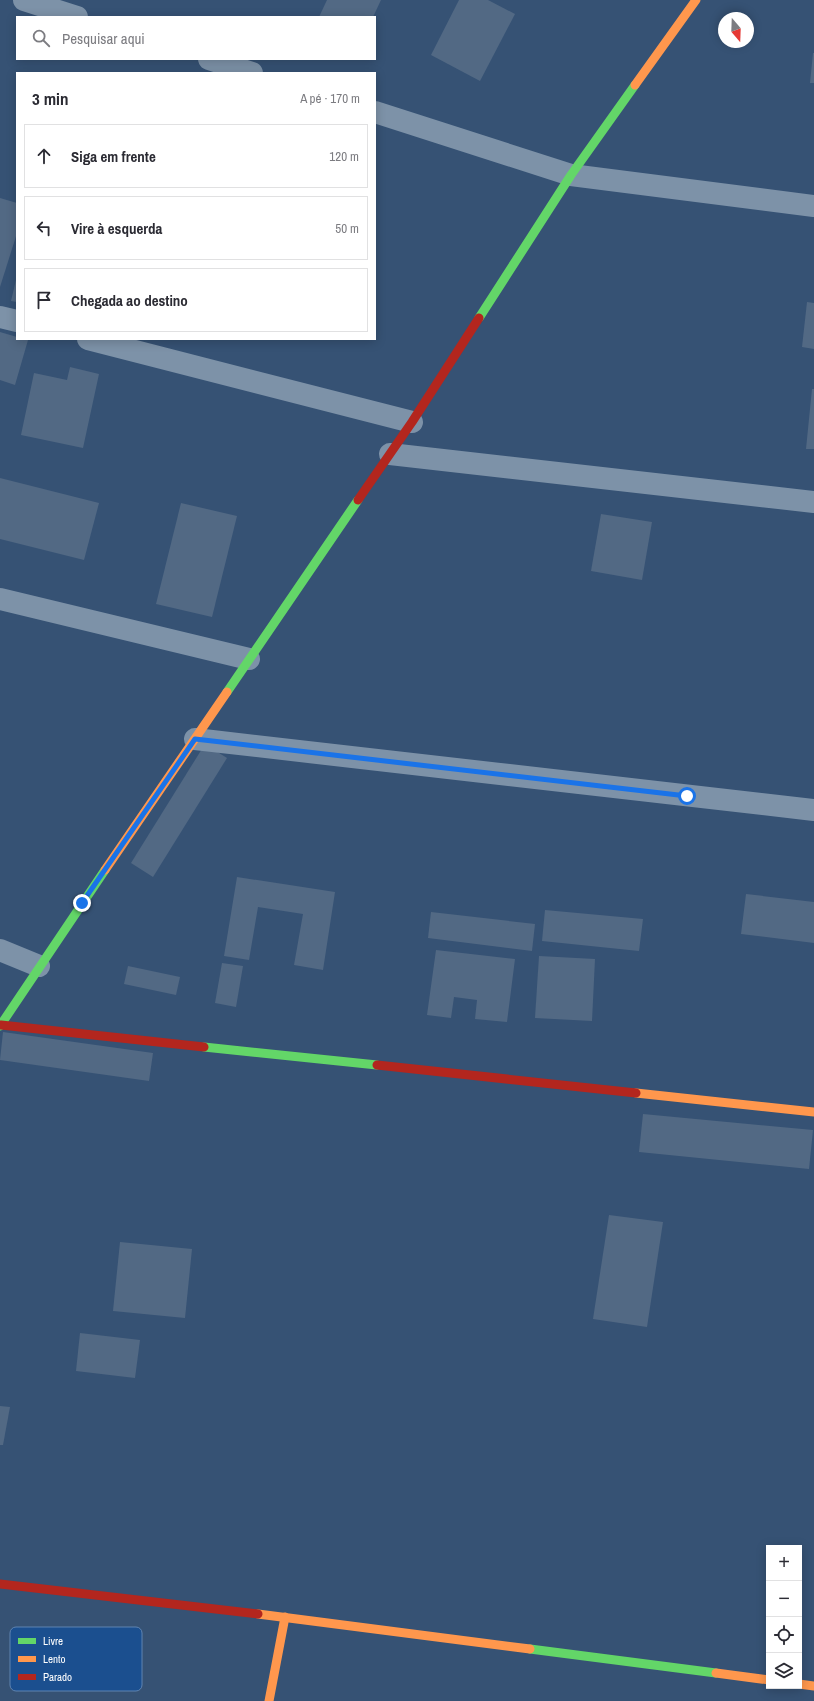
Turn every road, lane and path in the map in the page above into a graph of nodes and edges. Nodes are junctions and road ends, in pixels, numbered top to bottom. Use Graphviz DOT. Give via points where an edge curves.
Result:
graph roads {
  1 [pos="24,0"];
  2 [pos="696,0"];
  3 [pos="74,16"];
  4 [pos="212,60"];
  5 [pos="249,72"];
  6 [pos="376,112"];
  7 [pos="571,175"];
  8 [pos="814,206"];
  9 [pos="0,316"];
  10 [pos="16,321"];
  11 [pos="92,340"];
  12 [pos="412,422"];
  13 [pos="390,454"];
  14 [pos="814,502"];
  15 [pos="0,599"];
  16 [pos="249,659"];
  17 [pos="195,739"];
  18 [pos="814,810"];
  19 [pos="0,950"];
  20 [pos="39,966"];
  21 [pos="1,1026"];
  22 [pos="814,1112"];
  23 [pos="0,1584"];
  24 [pos="285,1617"];
  25 [pos="766,1680"];
  26 [pos="802,1684"];
  27 [pos="814,1686"];
  28 [pos="269,1701"];
  1 -- 3 [label="street"];
  2 -- 7 [label="street"];
  4 -- 5 [label="street"];
  6 -- 7 [label="street"];
  7 -- 8 [label="street"];
  7 -- 12 [label="street"];
  9 -- 10 [label="street"];
  11 -- 12 [label="street"];
  12 -- 13 [label="street"];
  13 -- 14 [label="street"];
  13 -- 16 [label="street"];
  15 -- 16 [label="street"];
  16 -- 17 [label="street"];
  17 -- 18 [label="street"];
  17 -- 20 [label="street"];
  19 -- 20 [label="street"];
  20 -- 21 [label="street"];
  21 -- 22 [label="street"];
  23 -- 24 [label="street"];
  24 -- 25 [label="street"];
  24 -- 28 [label="street"];
  26 -- 27 [label="street"];
}
